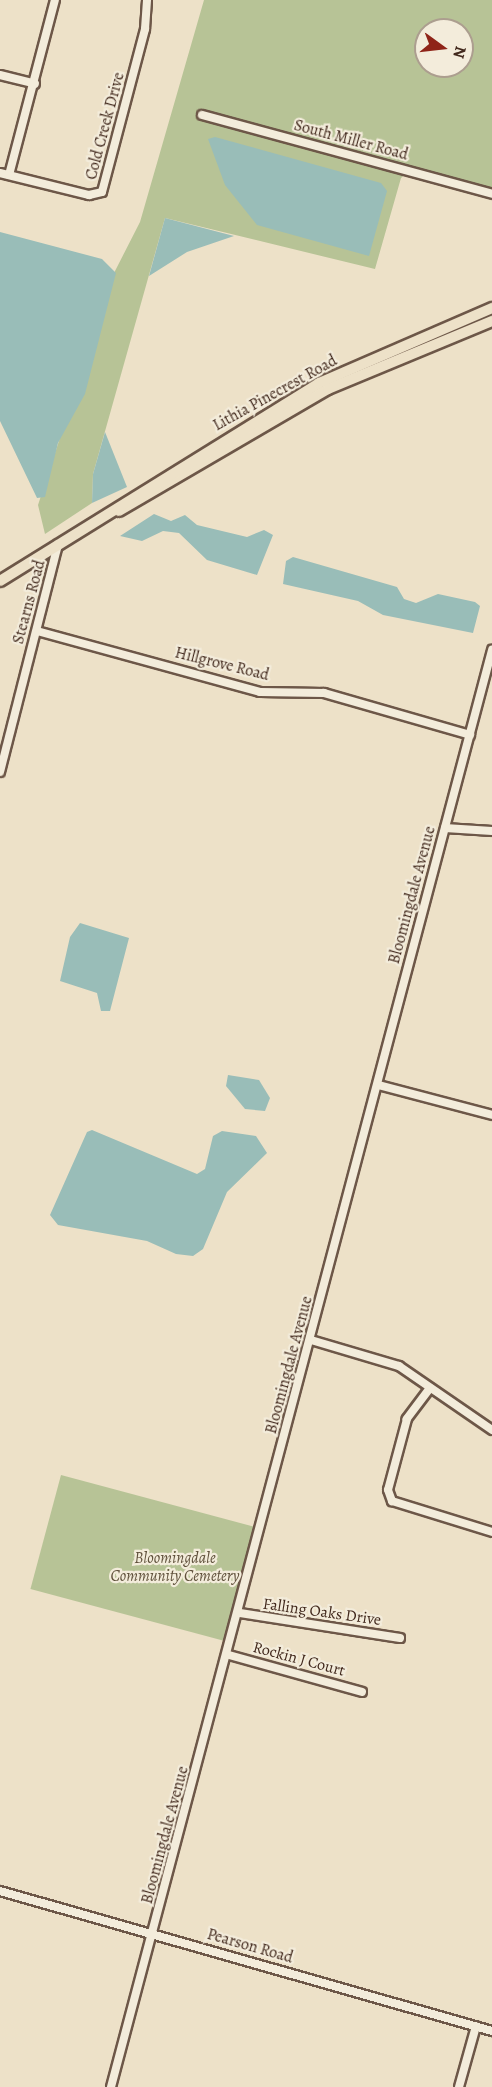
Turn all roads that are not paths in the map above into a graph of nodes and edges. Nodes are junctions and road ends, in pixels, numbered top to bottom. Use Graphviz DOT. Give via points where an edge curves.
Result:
graph roads {
  1 [pos="55,0"];
  2 [pos="147,0"];
  3 [pos="0,75"];
  4 [pos="35,84"];
  5 [pos="202,115"];
  6 [pos="4,174"];
  7 [pos="492,194"];
  8 [pos="492,308"];
  9 [pos="492,321"];
  10 [pos="85,527"];
  11 [pos="58,544"];
  12 [pos="3,578"];
  13 [pos="37,631"];
  14 [pos="492,650"];
  15 [pos="470,735"];
  16 [pos="0,772"];
  17 [pos="445,828"];
  18 [pos="492,831"];
  19 [pos="378,1085"];
  20 [pos="492,1115"];
  21 [pos="311,1340"];
  22 [pos="430,1388"];
  23 [pos="492,1430"];
  24 [pos="492,1532"];
  25 [pos="240,1613"];
  26 [pos="400,1638"];
  27 [pos="229,1655"];
  28 [pos="362,1692"];
  29 [pos="0,1891"];
  30 [pos="153,1934"];
  31 [pos="476,2026"];
  32 [pos="492,2031"];
  33 [pos="111,2087"];
  34 [pos="459,2087"];
  1 -- 4 [label="street"];
  2 -- 6 [label="street, Cold Creek Drive" via="146,29 102,192 89,195"];
  3 -- 4 [label="street"];
  4 -- 6 [label="street"];
  5 -- 7 [label="street, South Miller Road"];
  8 -- 10 [label="main road, Lithia Pinecrest Road" via="319,383"];
  9 -- 10 [label="main road, Lithia Pinecrest Road" via="328,389"];
  10 -- 11 [label="main road, Lithia Pinecrest Road"];
  11 -- 12 [label="main road, Lithia Pinecrest Road"];
  11 -- 13 [label="street, Stearns Road"];
  13 -- 15 [label="street, Hillgrove Road" via="260,692 324,693"];
  13 -- 16 [label="street, Stearns Road"];
  14 -- 15 [label="street, Bloomingdale Avenue"];
  15 -- 17 [label="street, Bloomingdale Avenue"];
  17 -- 18 [label="street"];
  17 -- 19 [label="street, Bloomingdale Avenue"];
  19 -- 20 [label="street"];
  19 -- 21 [label="street, Bloomingdale Avenue"];
  21 -- 22 [label="street" via="379,1357"];
  21 -- 25 [label="street, Bloomingdale Avenue"];
  22 -- 23 [label="street"];
  22 -- 24 [label="street" via="407,1419 388,1490 392,1501"];
  25 -- 26 [label="street, Falling Oaks Drive"];
  25 -- 27 [label="street, Bloomingdale Avenue"];
  27 -- 28 [label="street, Rockin J Court"];
  27 -- 30 [label="street, Bloomingdale Avenue"];
  29 -- 30 [label="street, Pearson Road"];
  30 -- 31 [label="street, Pearson Road"];
  30 -- 33 [label="street, Bloomingdale Avenue"];
  31 -- 32 [label="street, Pearson Road"];
  31 -- 34 [label="street"];
}
